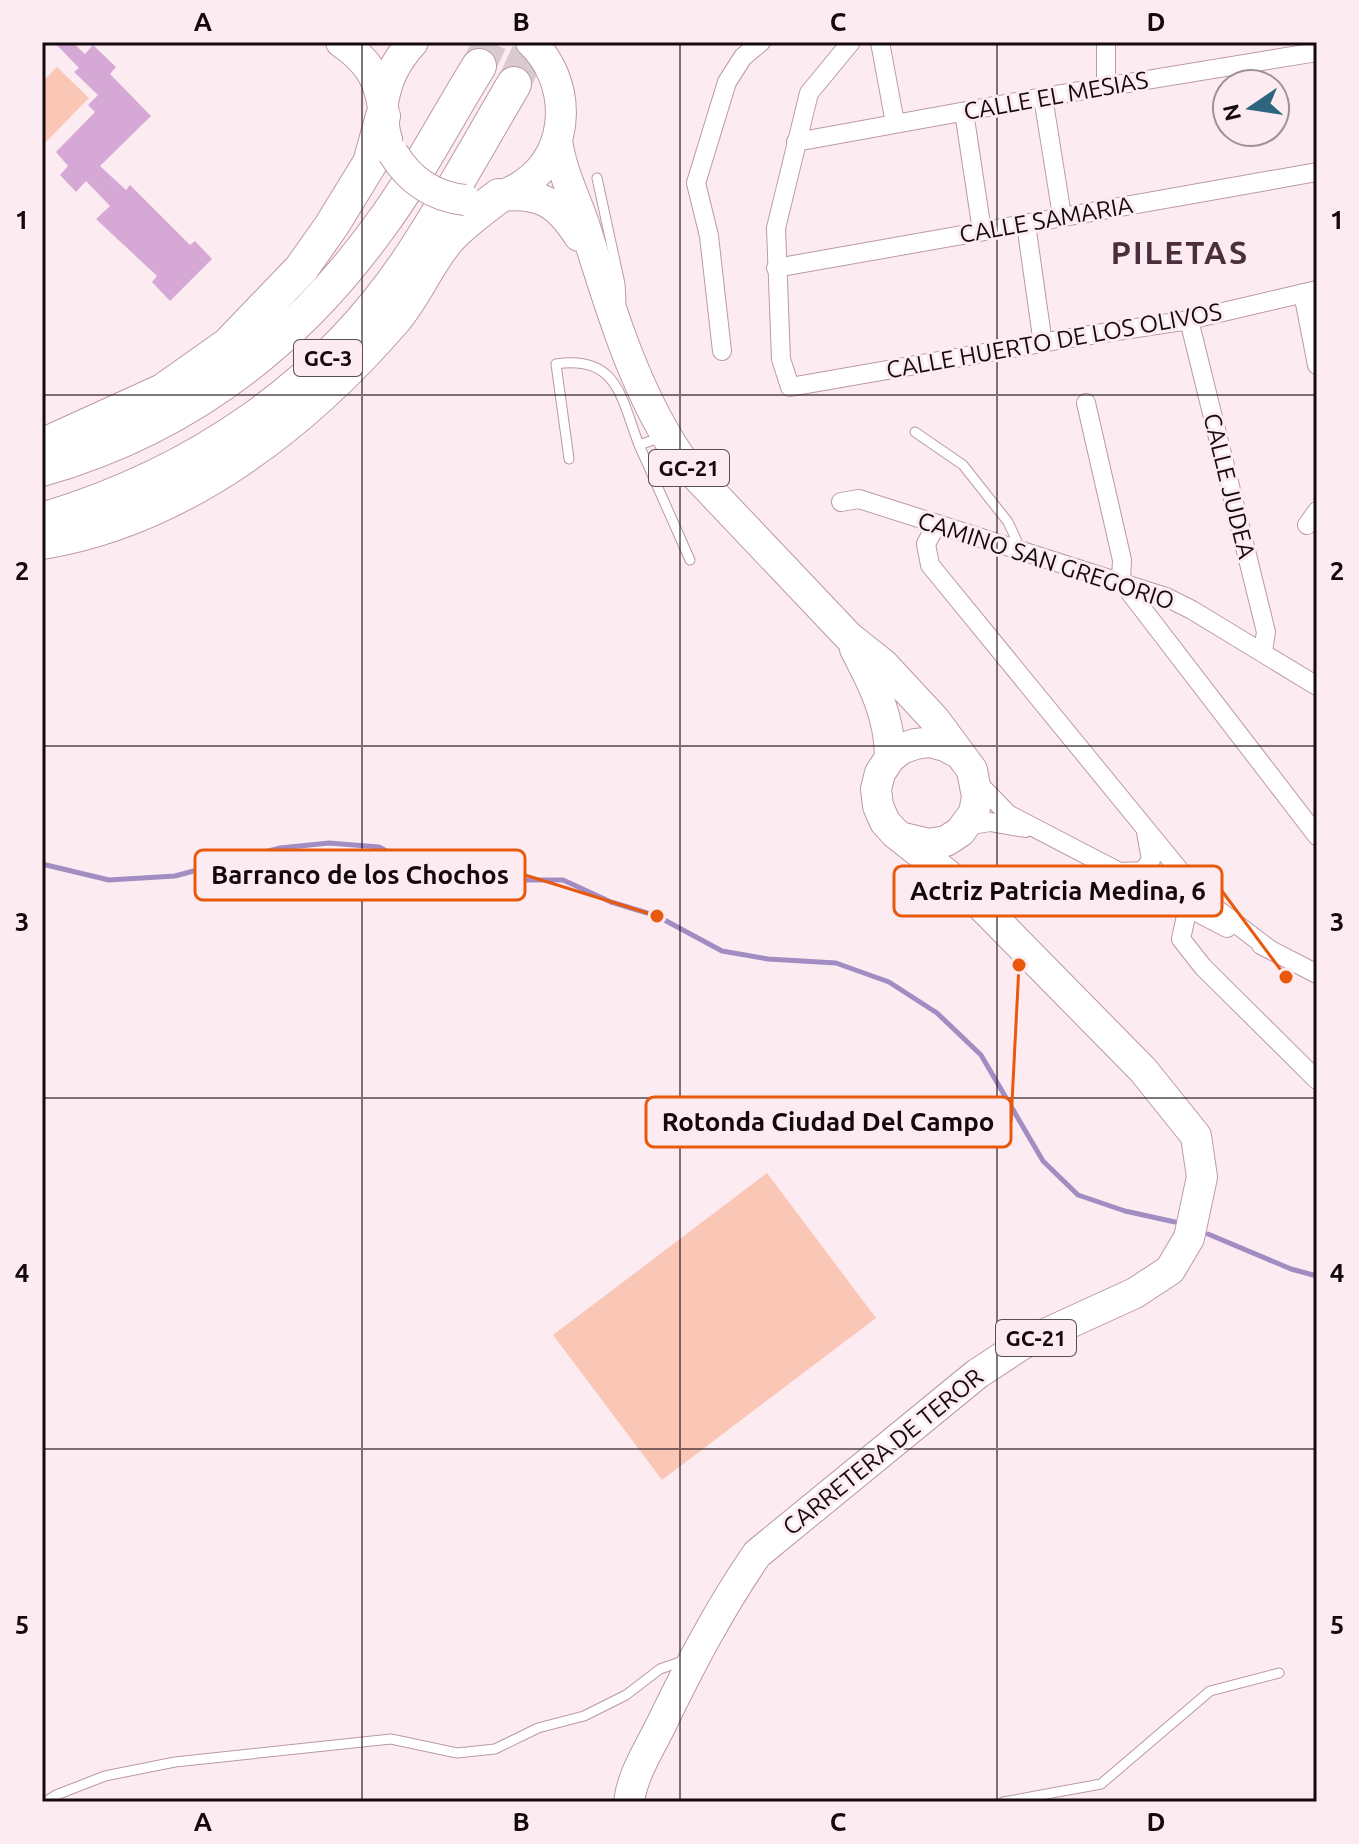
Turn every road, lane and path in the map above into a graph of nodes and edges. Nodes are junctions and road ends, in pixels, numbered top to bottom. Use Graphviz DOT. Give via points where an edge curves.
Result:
graph roads {
  1 [pos="341,42"];
  2 [pos="413,42"];
  3 [pos="531,42"];
  4 [pos="761,42"];
  5 [pos="851,42"];
  6 [pos="880,42"];
  7 [pos="1106,42"];
  8 [pos="1317,52"];
  9 [pos="550,55"];
  10 [pos="479,66"];
  11 [pos="514,84"];
  12 [pos="1106,86"];
  13 [pos="1043,97"];
  14 [pos="383,110"];
  15 [pos="964,112"];
  16 [pos="895,123"];
  17 [pos="557,140"];
  18 [pos="796,142"];
  19 [pos="1317,172"];
  20 [pos="597,178"];
  21 [pos="501,196"];
  22 [pos="1062,216"];
  23 [pos="1026,224"];
  24 [pos="982,231"];
  25 [pos="593,258"];
  26 [pos="776,268"];
  27 [pos="1310,292"];
  28 [pos="1189,320"];
  29 [pos="623,336"];
  30 [pos="1043,344"];
  31 [pos="722,351"];
  32 [pos="1317,365"];
  33 [pos="1086,403"];
  34 [pos="915,432"];
  35 [pos="652,440"];
  36 [pos="42,446"];
  37 [pos="569,459"];
  38 [pos="42,469"];
  39 [pos="841,502"];
  40 [pos="42,520"];
  41 [pos="936,525"];
  42 [pos="42,542"];
  43 [pos="1021,550"];
  44 [pos="690,560"];
  45 [pos="1121,581"];
  46 [pos="1192,610"];
  47 [pos="849,637"];
  48 [pos="1175,650"];
  49 [pos="1263,651"];
  50 [pos="1317,686"];
  51 [pos="958,753"];
  52 [pos="890,758"];
  53 [pos="976,781"];
  54 [pos="963,829"];
  55 [pos="1039,831"];
  56 [pos="1146,831"];
  57 [pos="896,834"];
  58 [pos="1317,836"];
  59 [pos="1116,872"];
  60 [pos="962,886"];
  61 [pos="1188,907"];
  62 [pos="1269,949"];
  63 [pos="1317,974"];
  64 [pos="1317,1080"];
  65 [pos="694,1658"];
  66 [pos="1279,1673"];
  67 [pos="45,1802"];
  68 [pos="629,1802"];
  69 [pos="1003,1802"];
  1 -- 14 [label="main road, GC-21" via="368,63"];
  2 -- 14 [label="main road" via="386,82"];
  3 -- 9 [label="main road, GC-21"];
  4 -- 31 [label="street" via="743,57 727,82 696,183 709,236"];
  5 -- 18 [label="street" via="809,93"];
  6 -- 16 [label="street"];
  7 -- 12 [label="street"];
  8 -- 12 [label="street, CALLE EL MESIAS"];
  9 -- 17 [label="main road, GC-21" via="560,91"];
  10 -- 38 [label="highway, GC-3" via="382,224 301,322 245,370 191,405 76,460"];
  11 -- 40 [label="highway, GC-3" via="414,253 330,356 214,447 152,480"];
  12 -- 13 [label="street, CALLE EL MESIAS"];
  13 -- 15 [label="street, CALLE EL MESIAS"];
  13 -- 22 [label="street"];
  14 -- 21 [label="main road, GC-21, bridge" via="393,153 410,176 453,199"];
  14 -- 36 [label="highway" via="370,163 332,225 301,269 228,345 163,391"];
  15 -- 16 [label="street, CALLE EL MESIAS"];
  15 -- 24 [label="street"];
  16 -- 18 [label="street, CALLE EL MESIAS"];
  17 -- 21 [label="main road, GC-21" via="545,164 526,183"];
  17 -- 25 [label="main road, GC-21"];
  18 -- 26 [label="street" via="776,228"];
  19 -- 22 [label="street, CALLE SAMARIA"];
  20 -- 29 [label="lane" via="620,284"];
  21 -- 25 [label="main road, GC-21" via="527,195 552,204"];
  21 -- 42 [label="highway" via="459,227 396,317 288,425 234,464 159,506 106,527"];
  22 -- 23 [label="street, CALLE SAMARIA"];
  23 -- 24 [label="street, CALLE SAMARIA"];
  23 -- 30 [label="street"];
  24 -- 26 [label="street, CALLE SAMARIA"];
  25 -- 29 [label="main road, GC-21"];
  26 -- 30 [label="street, CALLE HUERTO DE LOS OLIVOS" via="781,359 790,387"];
  27 -- 28 [label="street, CALLE HUERTO DE LOS OLIVOS"];
  27 -- 32 [label="street"];
  28 -- 30 [label="street, CALLE HUERTO DE LOS OLIVOS"];
  28 -- 49 [label="street, CALLE JUDEA" via="1266,632"];
  29 -- 35 [label="main road, GC-21"];
  33 -- 45 [label="street" via="1122,560"];
  34 -- 43 [label="lane" via="963,465 1008,522"];
  35 -- 37 [label="lane" via="617,386 597,367 579,361 556,364"];
  35 -- 44 [label="lane"];
  35 -- 47 [label="main road, GC-21" via="684,463"];
  39 -- 41 [label="street, CAMINO SAN GREGORIO" via="859,499"];
  41 -- 43 [label="street, CAMINO SAN GREGORIO"];
  41 -- 56 [label="street" via="926,544 930,565"];
  43 -- 45 [label="street, CAMINO SAN GREGORIO"];
  45 -- 46 [label="street, CAMINO SAN GREGORIO"];
  45 -- 48 [label="street"];
  46 -- 48 [label="street" via="1178,612 1171,625"];
  46 -- 49 [label="street, CAMINO SAN GREGORIO"];
  47 -- 51 [label="main road, GC-21" via="894,675"];
  47 -- 52 [label="main road, GC-21" via="884,711"];
  48 -- 58 [label="street"];
  49 -- 50 [label="street, CAMINO SAN GREGORIO"];
  51 -- 52 [label="main road" via="930,742 901,749"];
  51 -- 53 [label="main road, GC-21"];
  52 -- 57 [label="main road, GC-21" via="876,789 881,814"];
  53 -- 54 [label="main road" via="974,813"];
  53 -- 55 [label="street" via="1008,814"];
  54 -- 55 [label="street" via="990,822"];
  54 -- 57 [label="main road" via="946,841 929,844"];
  54 -- 60 [label="main road"];
  55 -- 59 [label="street"];
  56 -- 59 [label="street" via="1151,860 1143,871"];
  56 -- 62 [label="street" via="1213,906"];
  57 -- 60 [label="main road, GC-21"];
  59 -- 61 [label="street"];
  60 -- 65 [label="main road, CARRETERA DE TEROR / GC-21" via="1143,1070 1196,1136 1202,1177 1189,1238 1159,1278 1021,1345 977,1374 757,1554"];
  61 -- 62 [label="street"];
  61 -- 64 [label="street" via="1181,939"];
  62 -- 63 [label="street"];
  65 -- 67 [label="lane" via="660,1669 626,1695 584,1716 538,1728 495,1749 457,1753 391,1739 191,1760 105,1776"];
  65 -- 68 [label="main road, CARRETERA DE TEROR / GC-21" via="638,1772"];
  66 -- 69 [label="lane" via="1210,1691 1101,1784"];
}
